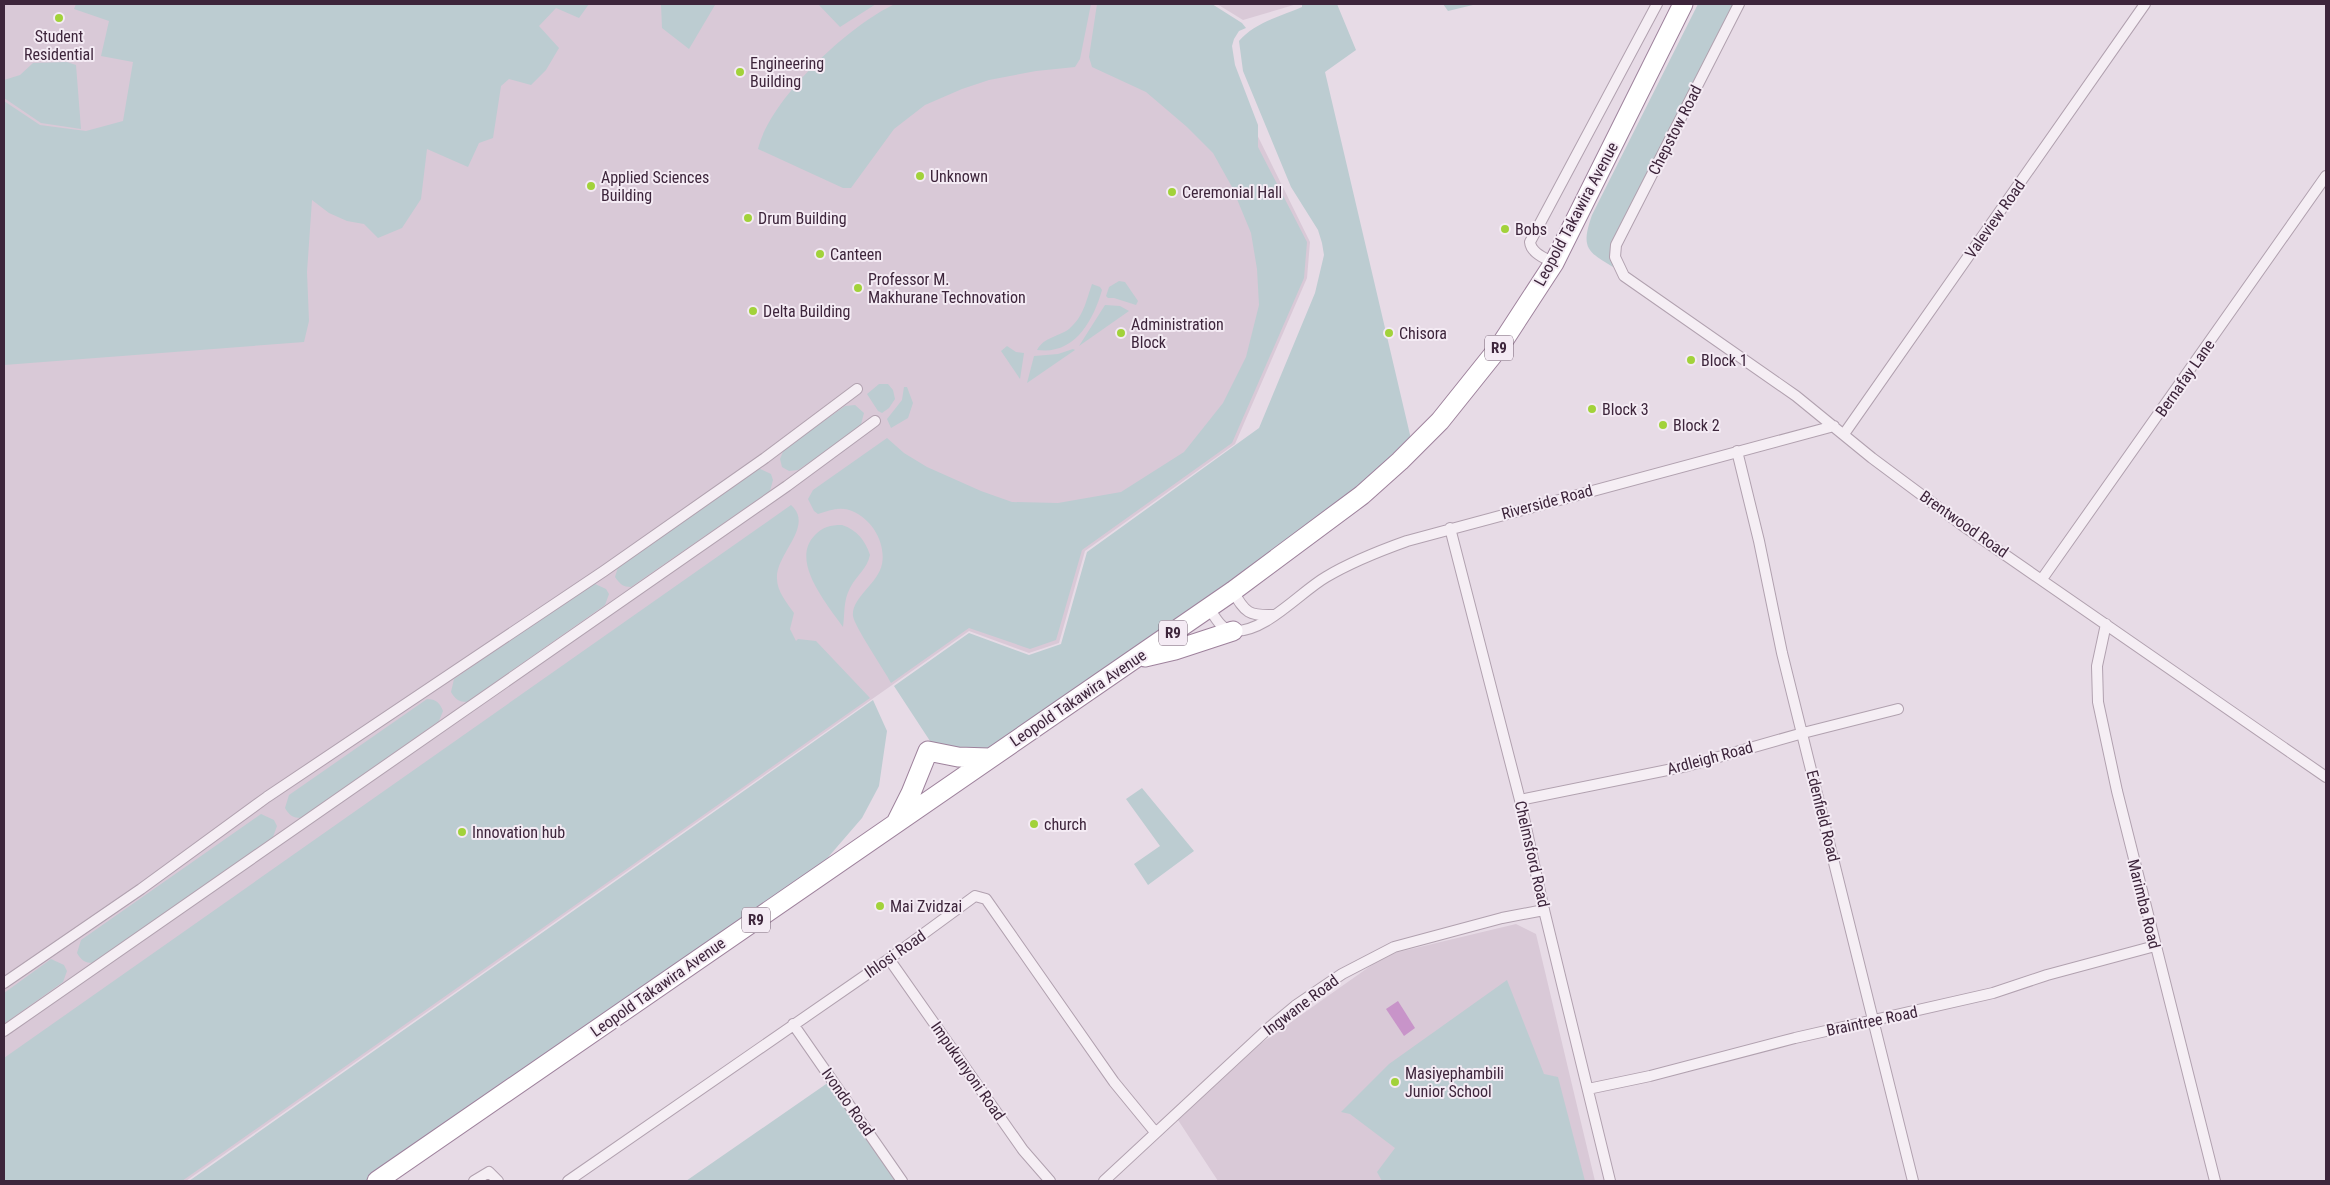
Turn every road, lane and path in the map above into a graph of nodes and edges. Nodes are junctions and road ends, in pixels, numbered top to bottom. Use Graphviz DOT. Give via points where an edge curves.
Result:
graph roads {
  1 [pos="1657,4"];
  2 [pos="1683,4"];
  3 [pos="1739,4"];
  4 [pos="2145,4"];
  5 [pos="2326,176"];
  6 [pos="1615,257"];
  7 [pos="1554,263"];
  8 [pos="857,389"];
  9 [pos="875,421"];
  10 [pos="1834,426"];
  11 [pos="1844,434"];
  12 [pos="1737,451"];
  13 [pos="1450,528"];
  14 [pos="2042,579"];
  15 [pos="1233,591"];
  16 [pos="1209,608"];
  17 [pos="1275,615"];
  18 [pos="2106,624"];
  19 [pos="1233,631"];
  20 [pos="1136,658"];
  21 [pos="1898,710"];
  22 [pos="1803,733"];
  23 [pos="989,758"];
  24 [pos="2326,777"];
  25 [pos="1520,800"];
  26 [pos="896,824"];
  27 [pos="1544,910"];
  28 [pos="2155,946"];
  29 [pos="889,958"];
  30 [pos="4,983"];
  31 [pos="1873,1020"];
  32 [pos="792,1024"];
  33 [pos="4,1031"];
  34 [pos="1588,1088"];
  35 [pos="1155,1132"];
  36 [pos="1108,1180"];
  37 [pos="377,1181"];
  38 [pos="474,1181"];
  39 [pos="498,1181"];
  40 [pos="568,1181"];
  41 [pos="902,1181"];
  42 [pos="1050,1181"];
  43 [pos="1610,1181"];
  44 [pos="1913,1181"];
  45 [pos="2215,1181"];
  1 -- 7 [label="street" via="1530,242 1534,252"];
  2 -- 7 [label="highway, Leopold Takawira Avenue / R9"];
  3 -- 6 [label="street, Chepstow Road" via="1616,245"];
  4 -- 11 [label="street, Valeview Road"];
  5 -- 14 [label="street, Bernafay Lane"];
  6 -- 10 [label="street, Brentwood Road" via="1624,276"];
  7 -- 15 [label="highway, Leopold Takawira Avenue / R9" via="1500,346 1440,421 1362,495"];
  8 -- 30 [label="street" via="604,571 267,797"];
  9 -- 33 [label="street" via="787,486"];
  10 -- 11 [label="street, Brentwood Road"];
  10 -- 12 [label="street, Riverside Road"];
  11 -- 14 [label="street, Brentwood Road" via="1962,525"];
  12 -- 13 [label="street, Riverside Road"];
  12 -- 22 [label="street, Edenfield Road"];
  13 -- 17 [label="street, Riverside Road" via="1407,541 1343,568"];
  13 -- 25 [label="street, Chelmsford Road"];
  14 -- 18 [label="street, Brentwood Road"];
  15 -- 16 [label="highway, Leopold Takawira Avenue / R9"];
  15 -- 17 [label="street" via="1248,612 1256,616"];
  16 -- 19 [label="street" via="1218,622"];
  16 -- 20 [label="highway, Leopold Takawira Avenue / R9"];
  17 -- 19 [label="street, Riverside Road" via="1255,626"];
  18 -- 24 [label="street, Brentwood Road"];
  18 -- 28 [label="street, Marimba Road" via="2098,666 2098,702"];
  19 -- 20 [label="highway" via="1175,650"];
  20 -- 23 [label="highway, Leopold Takawira Avenue / R9"];
  21 -- 22 [label="street, Ardleigh Road"];
  22 -- 25 [label="street, Ardleigh Road" via="1687,766"];
  22 -- 31 [label="street, Edenfield Road"];
  23 -- 26 [label="highway, Leopold Takawira Avenue / R9"];
  23 -- 26 [label="highway" via="928,751"];
  25 -- 27 [label="street, Chelmsford Road"];
  26 -- 37 [label="highway, Leopold Takawira Avenue / R9"];
  27 -- 34 [label="street, Chelmsford Road"];
  27 -- 35 [label="street, Ingwane Road" via="1394,946 1342,974 1271,1026"];
  28 -- 31 [label="street, Braintree Road" via="2000,991"];
  28 -- 45 [label="street, Marimba Road"];
  29 -- 32 [label="street, Ihlosi Road"];
  29 -- 35 [label="street, Ihlosi Road" via="975,896 986,899 1114,1082"];
  29 -- 42 [label="street, Impukunyoni Road" via="1023,1150"];
  31 -- 34 [label="street, Braintree Road" via="1650,1076"];
  31 -- 44 [label="street, Edenfield Road"];
  32 -- 40 [label="street, Ihlosi Road"];
  32 -- 41 [label="street, Ivondo Road"];
  34 -- 43 [label="street, Chelmsford Road"];
  35 -- 36 [label="street, Ingwane Road"];
  38 -- 39 [label="street" via="489,1172"];
}
